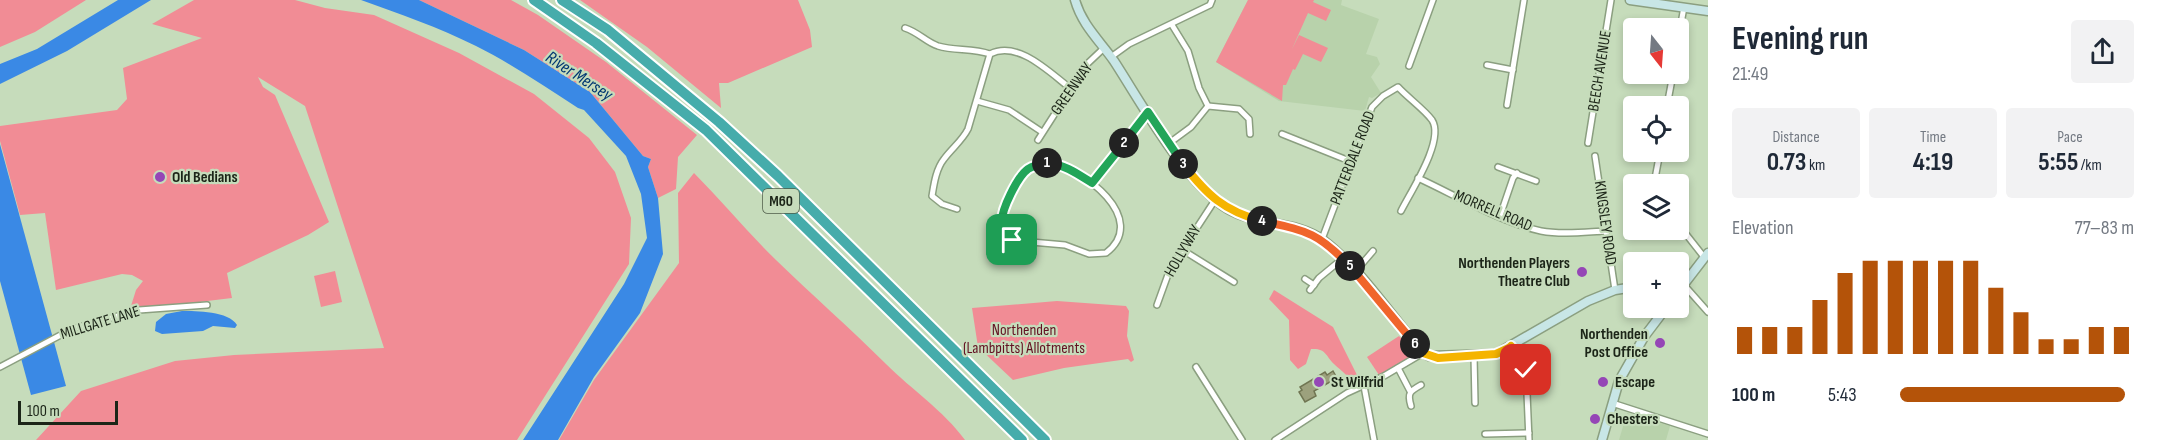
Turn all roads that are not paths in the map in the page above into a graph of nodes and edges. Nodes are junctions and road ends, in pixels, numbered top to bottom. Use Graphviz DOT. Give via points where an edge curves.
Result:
graph roads {
  1 [pos="534,0"];
  2 [pos="562,0"];
  3 [pos="1075,0"];
  4 [pos="1212,0"];
  5 [pos="1433,0"];
  6 [pos="1524,0"];
  7 [pos="1611,0"];
  8 [pos="1630,0"];
  9 [pos="1684,7"];
  10 [pos="1708,11"];
  11 [pos="1682,18"];
  12 [pos="1172,24"];
  13 [pos="905,28"];
  14 [pos="1104,48"];
  15 [pos="990,54"];
  16 [pos="1111,57"];
  17 [pos="1487,65"];
  18 [pos="1409,66"];
  19 [pos="1513,70"];
  20 [pos="1070,88"];
  21 [pos="977,101"];
  22 [pos="1507,105"];
  23 [pos="1208,106"];
  24 [pos="1148,112"];
  25 [pos="1257,123"];
  26 [pos="1249,124"];
  27 [pos="1042,132"];
  28 [pos="1250,134"];
  29 [pos="1282,134"];
  30 [pos="1038,140"];
  31 [pos="1588,143"];
  32 [pos="1168,144"];
  33 [pos="1595,156"];
  34 [pos="1352,162"];
  35 [pos="1498,167"];
  36 [pos="1517,173"];
  37 [pos="1418,178"];
  38 [pos="1536,181"];
  39 [pos="1092,183"];
  40 [pos="1215,200"];
  41 [pos="957,209"];
  42 [pos="1401,211"];
  43 [pos="1500,216"];
  44 [pos="1606,231"];
  45 [pos="1689,236"];
  46 [pos="1322,239"];
  47 [pos="1181,249"];
  48 [pos="1373,251"];
  49 [pos="1706,255"];
  50 [pos="1342,259"];
  51 [pos="1355,272"];
  52 [pos="1689,276"];
  53 [pos="1305,279"];
  54 [pos="1234,282"];
  55 [pos="1623,289"];
  56 [pos="1615,290"];
  57 [pos="1689,295"];
  58 [pos="207,305"];
  59 [pos="1157,305"];
  60 [pos="1708,312"];
  61 [pos="1659,318"];
  62 [pos="1511,346"];
  63 [pos="1423,353"];
  64 [pos="1474,356"];
  65 [pos="0,367"];
  66 [pos="1196,367"];
  67 [pos="1398,368"];
  68 [pos="1421,385"];
  69 [pos="1364,386"];
  70 [pos="1410,391"];
  71 [pos="1475,403"];
  72 [pos="1612,403"];
  73 [pos="1411,405"];
  74 [pos="1529,433"];
  75 [pos="1485,434"];
  76 [pos="1708,434"];
  77 [pos="1022,440"];
  78 [pos="1045,440"];
  79 [pos="1242,440"];
  80 [pos="1275,440"];
  81 [pos="1374,440"];
  82 [pos="1529,440"];
  83 [pos="1602,440"];
  1 -- 77 [label="highway, M60" via="596,43 706,130"];
  2 -- 78 [label="highway, M60" via="608,30 719,122"];
  3 -- 14 [label="main road" via="1084,23"];
  4 -- 12 [label="street" via="1210,5"];
  5 -- 18 [label="street"];
  6 -- 19 [label="street"];
  7 -- 31 [label="street, BEECH AVENUE"];
  8 -- 9 [label="main road"];
  9 -- 10 [label="main road"];
  9 -- 11 [label="street"];
  12 -- 16 [label="street"];
  12 -- 23 [label="street" via="1188,51"];
  13 -- 15 [label="street" via="940,47"];
  14 -- 16 [label="main road"];
  14 -- 20 [label="street, GREENWAY"];
  15 -- 20 [label="street" via="1005,49 1013,51"];
  15 -- 21 [label="street"];
  16 -- 24 [label="main road"];
  17 -- 19 [label="street"];
  19 -- 22 [label="street"];
  20 -- 27 [label="street, GREENWAY"];
  21 -- 27 [label="street, GREENWAY" via="1009,110"];
  21 -- 41 [label="street" via="963,139 942,161 935,178 932,196"];
  23 -- 26 [label="street" via="1239,109"];
  23 -- 32 [label="street" via="1191,128"];
  24 -- 32 [label="main road"];
  24 -- 39 [label="street"];
  25 -- 26 [label="street"];
  26 -- 28 [label="street"];
  27 -- 30 [label="street, GREENWAY"];
  29 -- 34 [label="street"];
  32 -- 40 [label="main road"];
  33 -- 44 [label="street, KINGSLEY ROAD"];
  34 -- 37 [label="street, PATTERDALE ROAD" via="1372,107 1398,87 1432,120 1436,135"];
  34 -- 46 [label="street, PATTERDALE ROAD"];
  35 -- 36 [label="street"];
  36 -- 38 [label="street"];
  36 -- 43 [label="street"];
  37 -- 42 [label="street"];
  37 -- 43 [label="street, MORRELL ROAD"];
  39 -- 39 [label="street" via="1121,219 1121,232 1106,253 1095,255 1065,245 1012,240 1005,231 1002,215 1018,178 1028,169 1057,164"];
  40 -- 46 [label="main road" via="1246,217 1298,228"];
  40 -- 47 [label="street, HOLLYWAY"];
  43 -- 44 [label="street, MORRELL ROAD" via="1540,231"];
  44 -- 56 [label="street, KINGSLEY ROAD"];
  45 -- 49 [label="street"];
  46 -- 50 [label="main road"];
  47 -- 54 [label="street"];
  47 -- 59 [label="street, HOLLYWAY"];
  48 -- 51 [label="street"];
  49 -- 52 [label="main road"];
  50 -- 51 [label="main road"];
  50 -- 53 [label="street" via="1312,288"];
  51 -- 63 [label="main road"];
  55 -- 56 [label="main road"];
  56 -- 62 [label="main road" via="1588,301"];
  57 -- 60 [label="street"];
  58 -- 65 [label="street, MILLGATE LANE" via="139,310 72,329"];
  61 -- 72 [label="main road" via="1630,360"];
  62 -- 64 [label="main road" via="1496,354"];
  62 -- 74 [label="street" via="1526,370"];
  63 -- 64 [label="main road" via="1438,358"];
  63 -- 67 [label="street"];
  64 -- 71 [label="street"];
  66 -- 79 [label="street"];
  67 -- 69 [label="street"];
  67 -- 70 [label="street"];
  68 -- 70 [label="street"];
  69 -- 80 [label="street"];
  69 -- 81 [label="street"];
  70 -- 73 [label="street"];
  72 -- 76 [label="street"];
  72 -- 83 [label="main road"];
  74 -- 75 [label="street"];
  74 -- 82 [label="street"];
}
